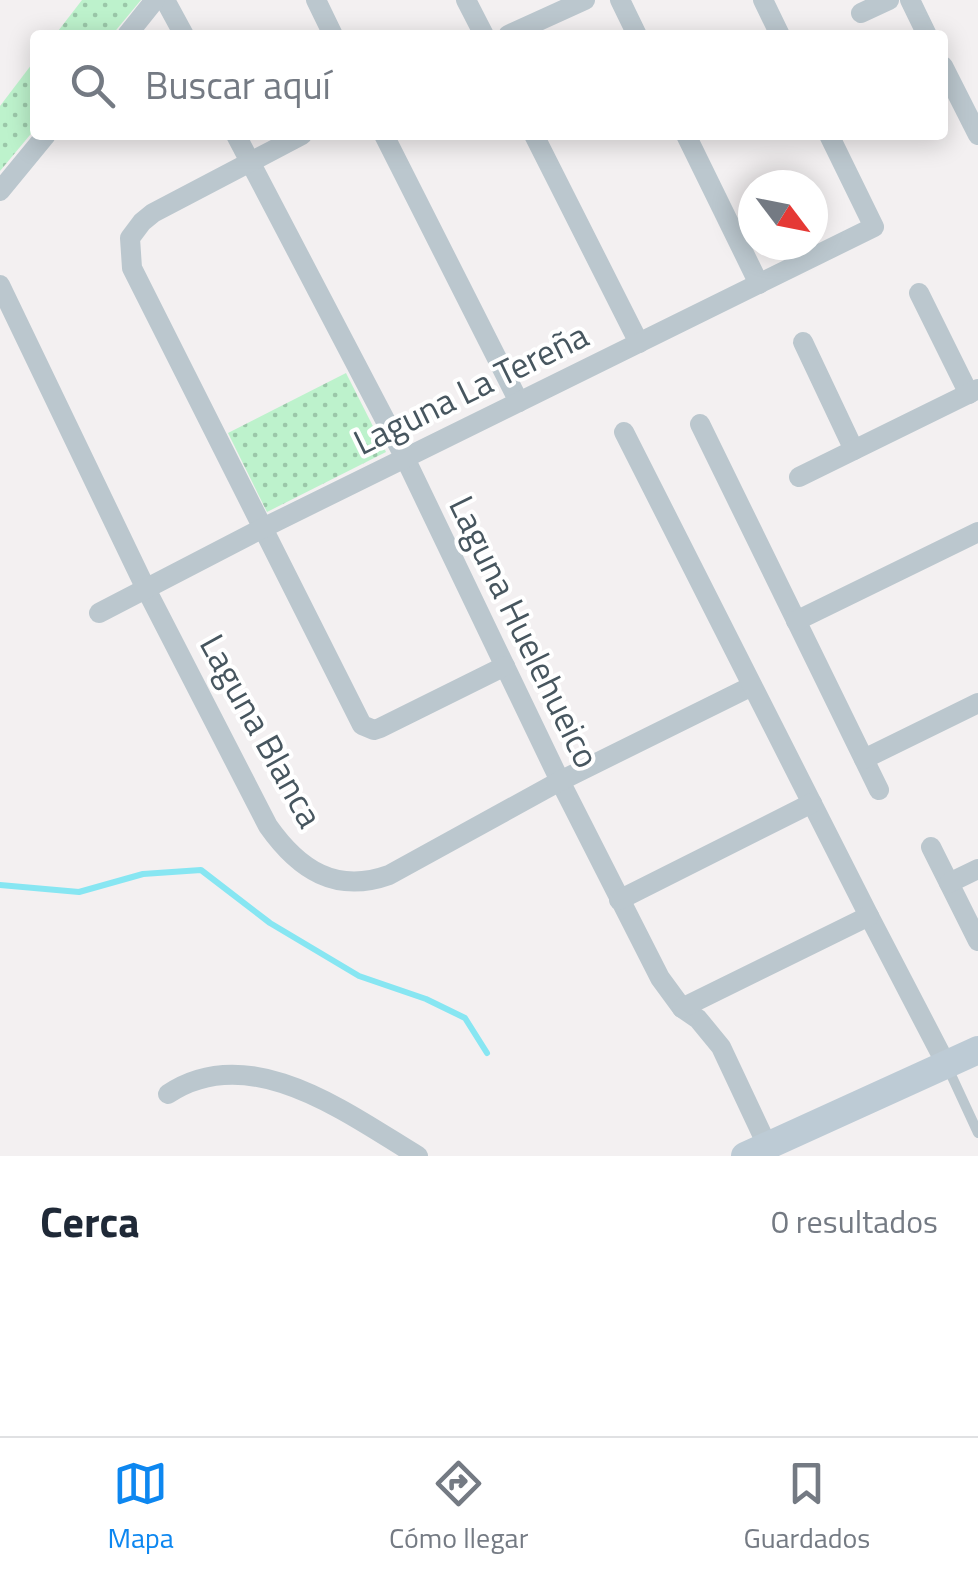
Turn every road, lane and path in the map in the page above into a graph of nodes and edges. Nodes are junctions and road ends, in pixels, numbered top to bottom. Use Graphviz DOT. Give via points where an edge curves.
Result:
graph roads {
  1 [pos="155,0"];
  2 [pos="166,0"];
  3 [pos="316,0"];
  4 [pos="466,0"];
  5 [pos="586,0"];
  6 [pos="620,0"];
  7 [pos="763,0"];
  8 [pos="888,0"];
  9 [pos="910,0"];
  10 [pos="861,14"];
  11 [pos="131,30"];
  12 [pos="181,30"];
  13 [pos="331,30"];
  14 [pos="481,30"];
  15 [pos="519,30"];
  16 [pos="635,30"];
  17 [pos="778,30"];
  18 [pos="925,30"];
  19 [pos="948,76"];
  20 [pos="978,135"];
  21 [pos="42,140"];
  22 [pos="239,140"];
  23 [pos="292,140"];
  24 [pos="387,140"];
  25 [pos="537,140"];
  26 [pos="688,140"];
  27 [pos="831,140"];
  28 [pos="250,161"];
  29 [pos="0,191"];
  30 [pos="759,284"];
  31 [pos="0,286"];
  32 [pos="918,293"];
  33 [pos="803,342"];
  34 [pos="639,343"];
  35 [pos="974,392"];
  36 [pos="519,402"];
  37 [pos="700,424"];
  38 [pos="624,432"];
  39 [pos="854,450"];
  40 [pos="405,458"];
  41 [pos="799,476"];
  42 [pos="263,528"];
  43 [pos="978,532"];
  44 [pos="146,589"];
  45 [pos="99,613"];
  46 [pos="796,621"];
  47 [pos="504,666"];
  48 [pos="752,686"];
  49 [pos="978,703"];
  50 [pos="864,759"];
  51 [pos="560,781"];
  52 [pos="879,790"];
  53 [pos="812,803"];
  54 [pos="931,847"];
  55 [pos="978,869"];
  56 [pos="949,883"];
  57 [pos="620,900"];
  58 [pos="868,916"];
  59 [pos="978,941"];
  60 [pos="682,1008"];
  61 [pos="978,1050"];
  62 [pos="946,1064"];
  63 [pos="168,1094"];
  64 [pos="978,1134"];
  65 [pos="756,1151"];
  66 [pos="418,1156"];
  1 -- 11 [label="street"];
  2 -- 12 [label="street"];
  3 -- 13 [label="street"];
  4 -- 14 [label="street"];
  5 -- 15 [label="street"];
  6 -- 16 [label="street"];
  7 -- 17 [label="street"];
  8 -- 10 [label="street"];
  9 -- 18 [label="street"];
  19 -- 20 [label="street"];
  21 -- 29 [label="street"];
  22 -- 28 [label="street, Laguna Huelehueico"];
  23 -- 28 [label="street"];
  24 -- 36 [label="street"];
  25 -- 34 [label="street"];
  26 -- 30 [label="street"];
  27 -- 30 [label="street, Laguna La Tereña" via="874,226"];
  28 -- 40 [label="street, Laguna Huelehueico"];
  28 -- 42 [label="street" via="152,213 129,248 137,279"];
  30 -- 34 [label="street, Laguna La Tereña"];
  31 -- 44 [label="street, Laguna Blanca"];
  32 -- 35 [label="street"];
  33 -- 39 [label="street"];
  34 -- 36 [label="street, Laguna La Tereña"];
  35 -- 39 [label="street"];
  36 -- 40 [label="street, Laguna La Tereña"];
  37 -- 46 [label="street"];
  38 -- 48 [label="street"];
  39 -- 41 [label="street"];
  40 -- 42 [label="street, Laguna La Tereña"];
  40 -- 47 [label="street, Laguna Huelehueico"];
  42 -- 44 [label="street, Laguna La Tereña"];
  42 -- 47 [label="street" via="367,728 380,728"];
  43 -- 46 [label="street"];
  44 -- 45 [label="street, Laguna La Tereña"];
  44 -- 51 [label="street, Laguna Blanca" via="268,826 321,874 361,884 390,875"];
  46 -- 50 [label="street"];
  47 -- 51 [label="street, Laguna Huelehueico"];
  48 -- 51 [label="street, Laguna Blanca"];
  48 -- 53 [label="street"];
  49 -- 50 [label="street"];
  50 -- 52 [label="street"];
  51 -- 57 [label="street, Laguna Huelehueico"];
  53 -- 57 [label="street"];
  53 -- 58 [label="street"];
  54 -- 56 [label="street"];
  55 -- 56 [label="street"];
  56 -- 59 [label="street"];
  57 -- 60 [label="street, Laguna Huelehueico"];
  58 -- 60 [label="street"];
  58 -- 62 [label="street"];
  60 -- 65 [label="street, Laguna Huelehueico" via="721,1047"];
  61 -- 62 [label="main road"];
  62 -- 64 [label="lane"];
  62 -- 65 [label="main road"];
  63 -- 66 [label="street" via="214,1074 261,1078 337,1107"];
}
